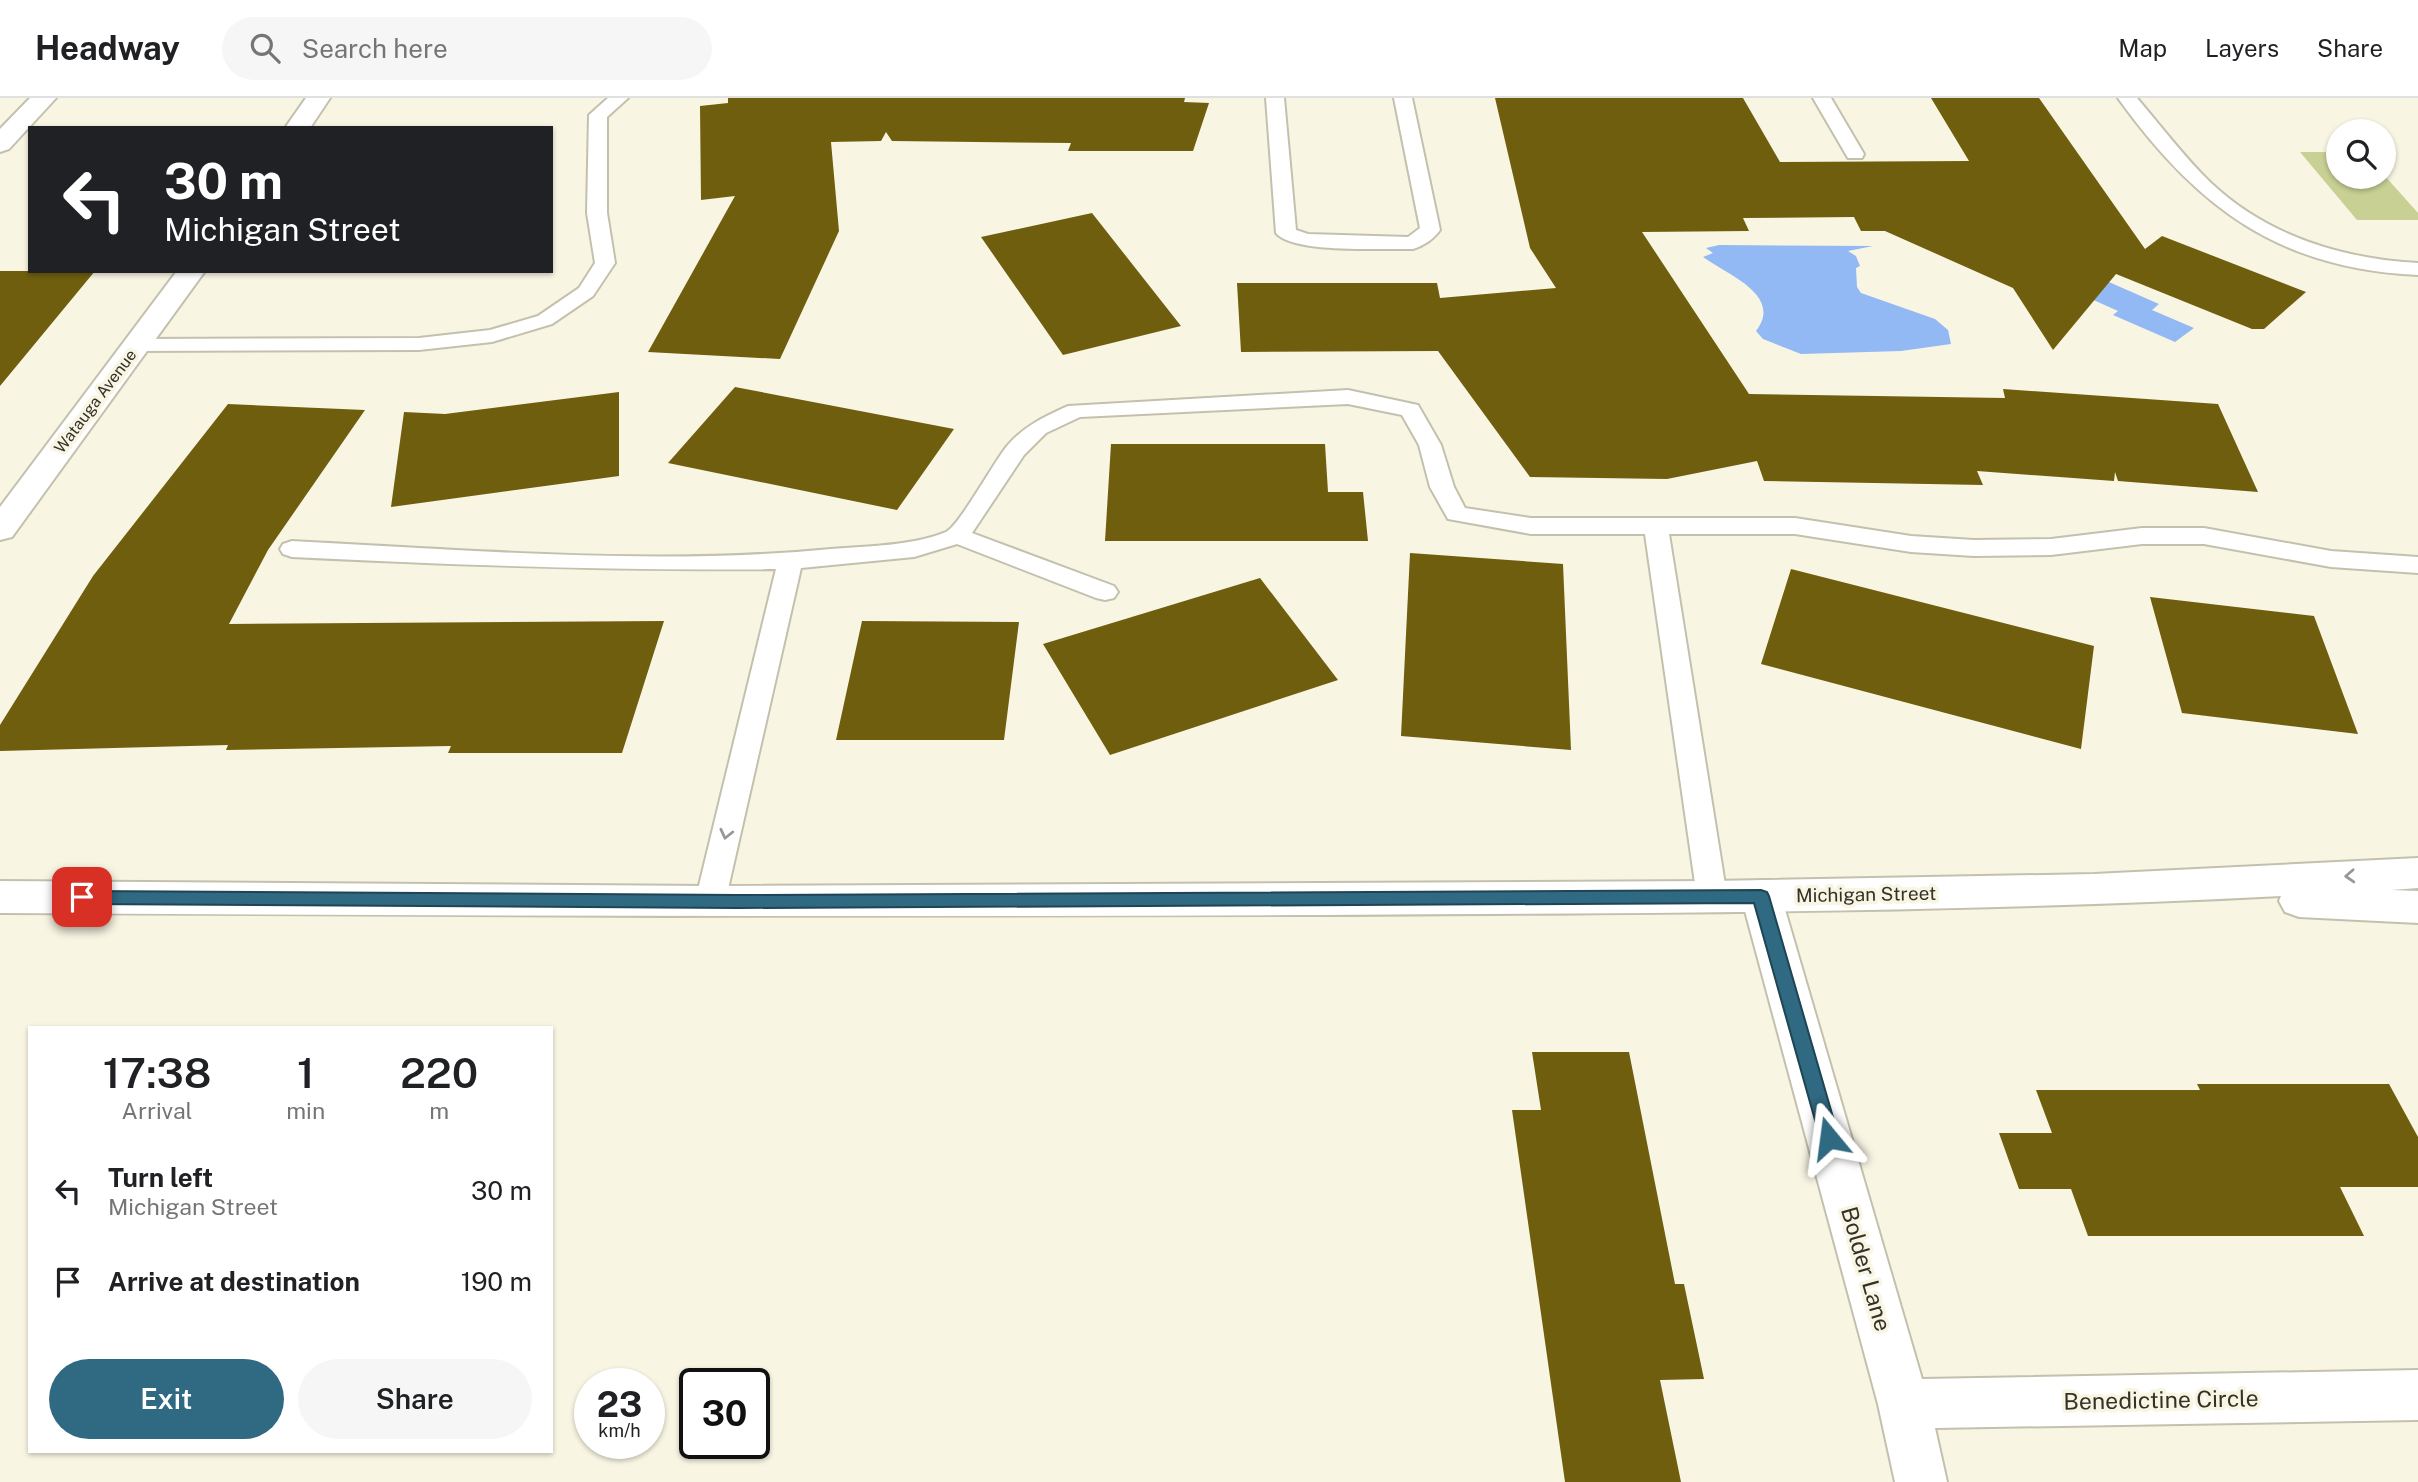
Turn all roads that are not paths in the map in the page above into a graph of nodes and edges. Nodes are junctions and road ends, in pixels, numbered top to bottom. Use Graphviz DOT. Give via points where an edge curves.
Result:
graph roads {
  1 [pos="44,98"];
  2 [pos="318,98"];
  3 [pos="619,98"];
  4 [pos="1275,98"];
  5 [pos="1403,98"];
  6 [pos="1822,98"];
  7 [pos="2127,98"];
  8 [pos="297,126"];
  9 [pos="0,145"];
  10 [pos="1855,154"];
  11 [pos="2418,270"];
  12 [pos="190,273"];
  13 [pos="137,345"];
  14 [pos="1656,525"];
  15 [pos="0,530"];
  16 [pos="958,536"];
  17 [pos="292,549"];
  18 [pos="790,561"];
  19 [pos="2418,565"];
  20 [pos="1105,592"];
  21 [pos="2418,873"];
  22 [pos="2094,890"];
  23 [pos="1761,896"];
  24 [pos="0,897"];
  25 [pos="1712,897"];
  26 [pos="710,902"];
  27 [pos="2418,907"];
  28 [pos="2418,1395"];
  29 [pos="1904,1404"];
  30 [pos="1921,1482"];
  1 -- 9 [label="street"];
  2 -- 8 [label="street"];
  3 -- 13 [label="lane" via="598,115 597,213 605,264 586,292 545,320 492,336 419,344"];
  4 -- 5 [label="lane" via="1286,233 1306,240 1413,243 1430,230"];
  6 -- 10 [label="lane"];
  7 -- 11 [label="lane" via="2212,195 2250,221 2322,255"];
  12 -- 13 [label="street, Watauga Avenue"];
  13 -- 15 [label="street, Watauga Avenue"];
  14 -- 16 [label="lane" via="1531,526 1456,514 1442,487 1430,445 1409,410 1348,397 1076,411 1038,428 1015,451"];
  14 -- 19 [label="lane" via="1795,526 1911,544 1974,548 2204,536 2331,559"];
  14 -- 25 [label="lane"];
  16 -- 18 [label="lane" via="914,549"];
  16 -- 20 [label="lane"];
  17 -- 18 [label="lane" via="502,560"];
  18 -- 26 [label="lane, one-way"];
  21 -- 22 [label="street, Michigan Street, one-way"];
  22 -- 23 [label="street, Michigan Street"];
  22 -- 27 [label="street, Michigan Street"];
  23 -- 25 [label="street, Michigan Street"];
  23 -- 29 [label="street, Bolder Lane"];
  24 -- 26 [label="street, Michigan Street"];
  25 -- 26 [label="street, Michigan Street"];
  28 -- 29 [label="street, Benedictine Circle"];
  29 -- 30 [label="street, Bolder Lane"];
}
